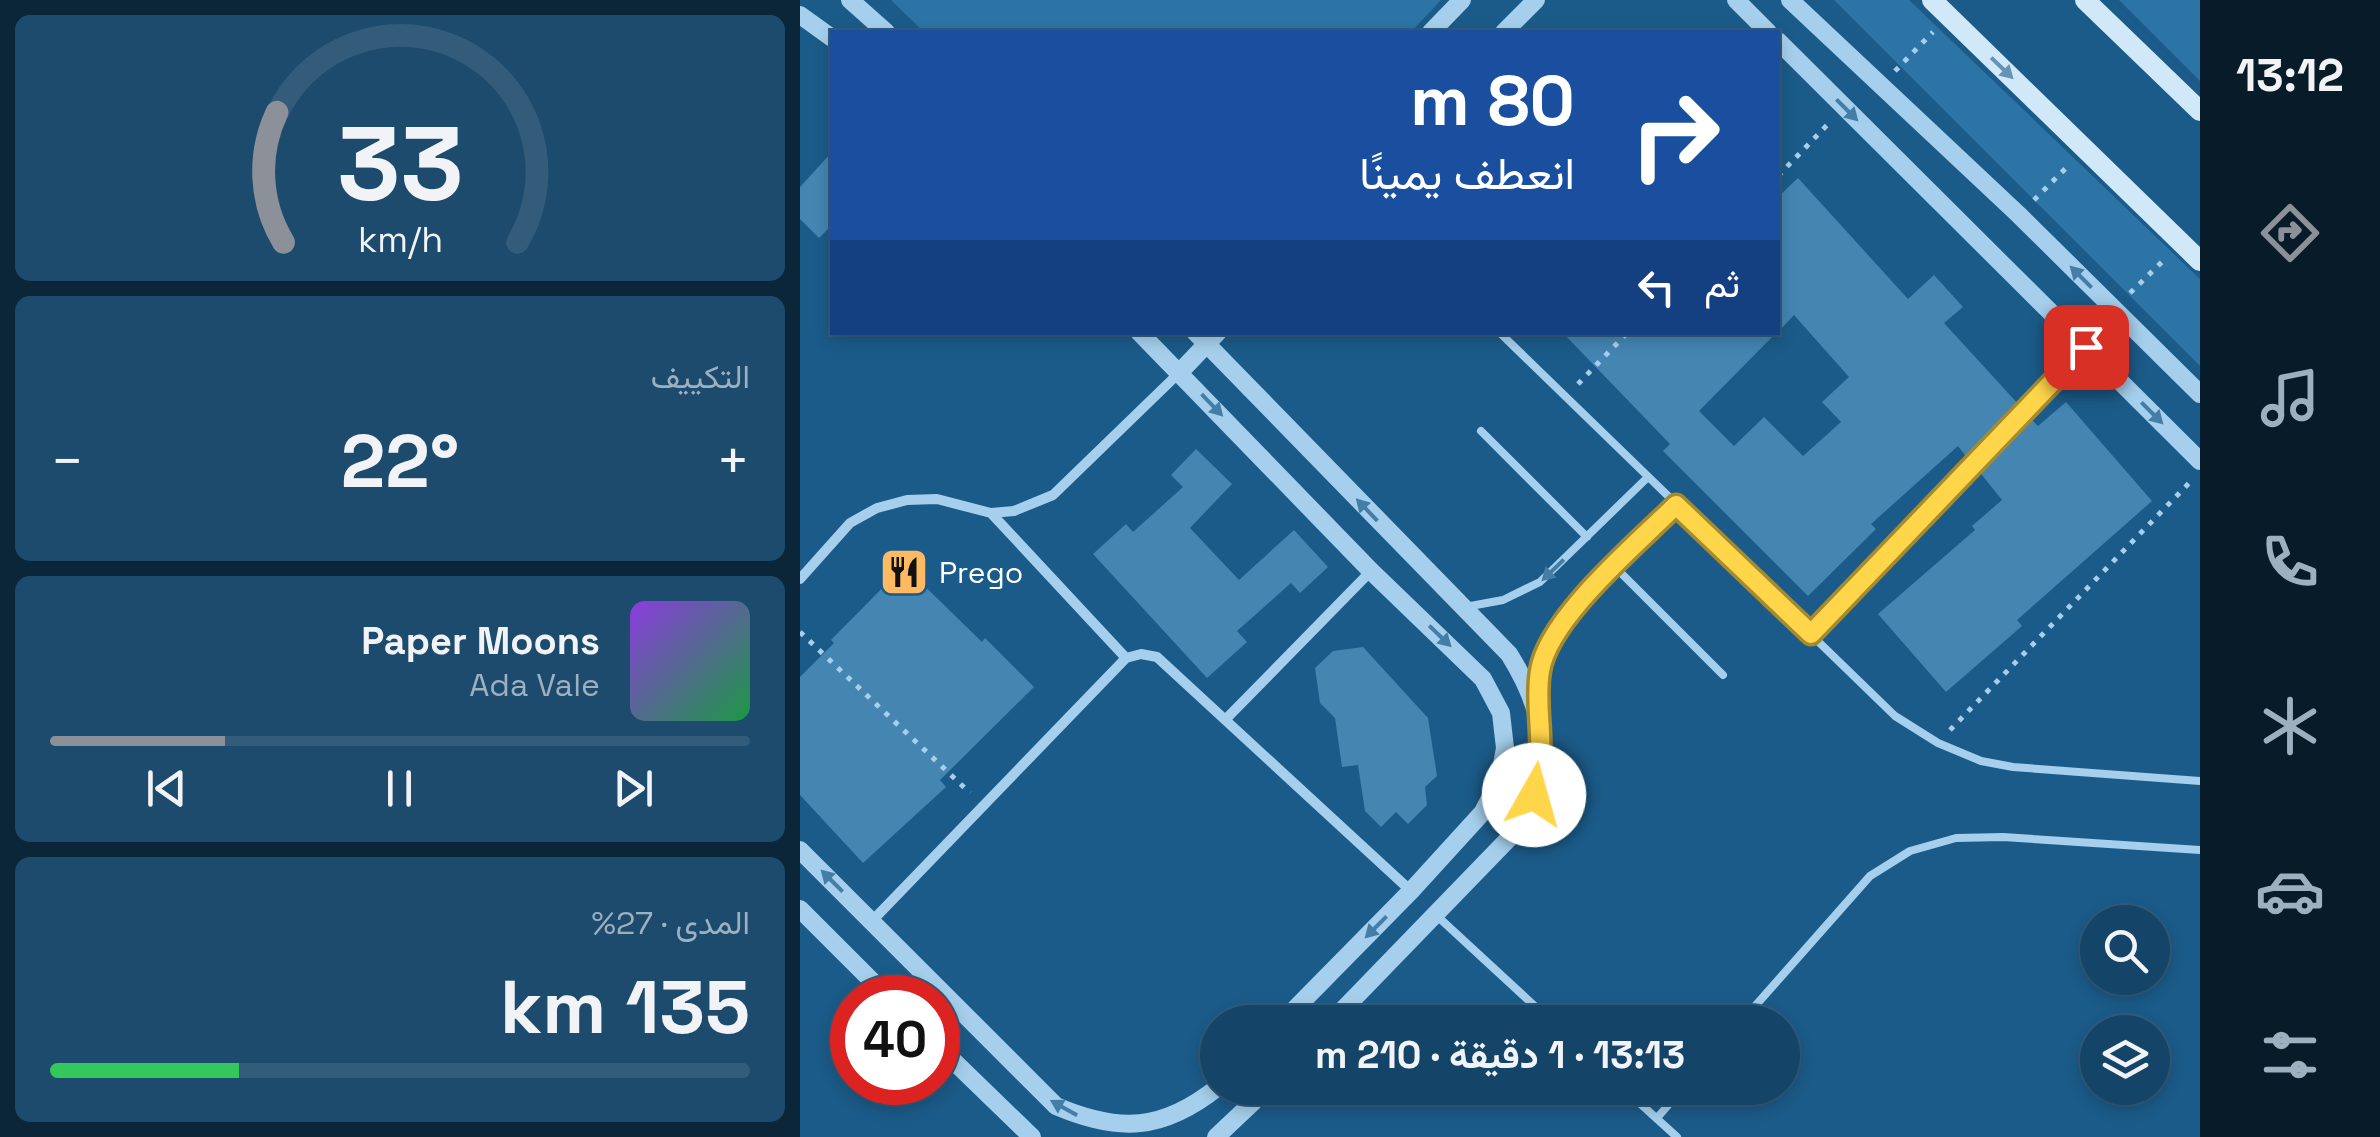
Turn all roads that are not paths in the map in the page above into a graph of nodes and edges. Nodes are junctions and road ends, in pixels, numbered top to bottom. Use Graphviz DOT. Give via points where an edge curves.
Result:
graph roads {
  1 [pos="850,0"];
  2 [pos="1462,0"];
  3 [pos="1536,0"];
  4 [pos="1736,0"];
  5 [pos="1790,0"];
  6 [pos="1932,0"];
  7 [pos="2086,0"];
  8 [pos="800,15"];
  9 [pos="884,30"];
  10 [pos="1434,30"];
  11 [pos="1506,30"];
  12 [pos="1766,30"];
  13 [pos="830,37"];
  14 [pos="1780,44"];
  15 [pos="2200,111"];
  16 [pos="2200,261"];
  17 [pos="1143,335"];
  18 [pos="1502,335"];
  19 [pos="1207,337"];
  20 [pos="2086,347"];
  21 [pos="1180,372"];
  22 [pos="2200,394"];
  23 [pos="1481,431"];
  24 [pos="2200,461"];
  25 [pos="1648,477"];
  26 [pos="1676,505"];
  27 [pos="990,513"];
  28 [pos="1586,537"];
  29 [pos="1615,567"];
  30 [pos="1371,571"];
  31 [pos="800,579"];
  32 [pos="1462,607"];
  33 [pos="1811,634"];
  34 [pos="1126,658"];
  35 [pos="1723,675"];
  36 [pos="1226,719"];
  37 [pos="1540,721"];
  38 [pos="2200,781"];
  39 [pos="800,850"];
  40 [pos="2200,850"];
  41 [pos="1411,891"];
  42 [pos="800,909"];
  43 [pos="1436,915"];
  44 [pos="872,921"];
  45 [pos="866,975"];
  46 [pos="1328,976"];
  47 [pos="1354,999"];
  48 [pos="1299,1005"];
  49 [pos="1348,1005"];
  50 [pos="1534,1005"];
  51 [pos="1755,1005"];
  52 [pos="960,1067"];
  53 [pos="1200,1101"];
  54 [pos="1250,1105"];
  55 [pos="1642,1105"];
  56 [pos="1668,1105"];
  57 [pos="1656,1118"];
  58 [pos="1032,1137"];
  59 [pos="1216,1137"];
  60 [pos="1676,1137"];
  1 -- 9 [label="street"];
  2 -- 10 [label="street"];
  3 -- 11 [label="street"];
  4 -- 12 [label="street"];
  22 -- 5 [label="street, one-way"];
  6 -- 16 [label="main road, one-way"];
  7 -- 15 [label="main road"];
  8 -- 13 [label="street"];
  14 -- 20 [label="street, one-way"];
  17 -- 21 [label="street"];
  18 -- 25 [label="lane"];
  19 -- 21 [label="street"];
  32 -- 19 [label="street, one-way"];
  20 -- 24 [label="street, one-way"];
  20 -- 33 [label="lane"];
  21 -- 27 [label="street" via="1053,496"];
  21 -- 30 [label="street, one-way"];
  23 -- 28 [label="lane"];
  25 -- 26 [label="lane"];
  25 -- 28 [label="lane"];
  26 -- 29 [label="lane"];
  26 -- 33 [label="lane"];
  27 -- 31 [label="street" via="937,499 877,508 850,523"];
  27 -- 34 [label="street"];
  28 -- 32 [label="lane, one-way" via="1540,582 1503,600"];
  29 -- 35 [label="lane"];
  29 -- 37 [label="lane" via="1550,640 1540,666"];
  30 -- 36 [label="street"];
  30 -- 41 [label="street, one-way" via="1483,680 1501,714 1505,748 1499,781 1483,812"];
  32 -- 37 [label="street" via="1509,654"];
  33 -- 38 [label="lane" via="1895,716 1981,761"];
  34 -- 36 [label="street" via="1156,657"];
  34 -- 44 [label="street"];
  36 -- 41 [label="street"];
  37 -- 43 [label="street" via="1534,795 1517,830"];
  44 -- 39 [label="street, one-way"];
  40 -- 51 [label="lane" via="2003,837 1956,838 1910,852 1870,876"];
  41 -- 46 [label="street, one-way"];
  42 -- 45 [label="street"];
  43 -- 47 [label="street"];
  43 -- 50 [label="lane"];
  53 -- 44 [label="street, one-way" via="1160,1121 1124,1125 1056,1106"];
  46 -- 47 [label="street"];
  46 -- 48 [label="street"];
  47 -- 49 [label="street"];
  52 -- 58 [label="street"];
  54 -- 59 [label="street"];
  55 -- 57 [label="lane"];
  56 -- 57 [label="lane"];
  57 -- 60 [label="lane"];
}
